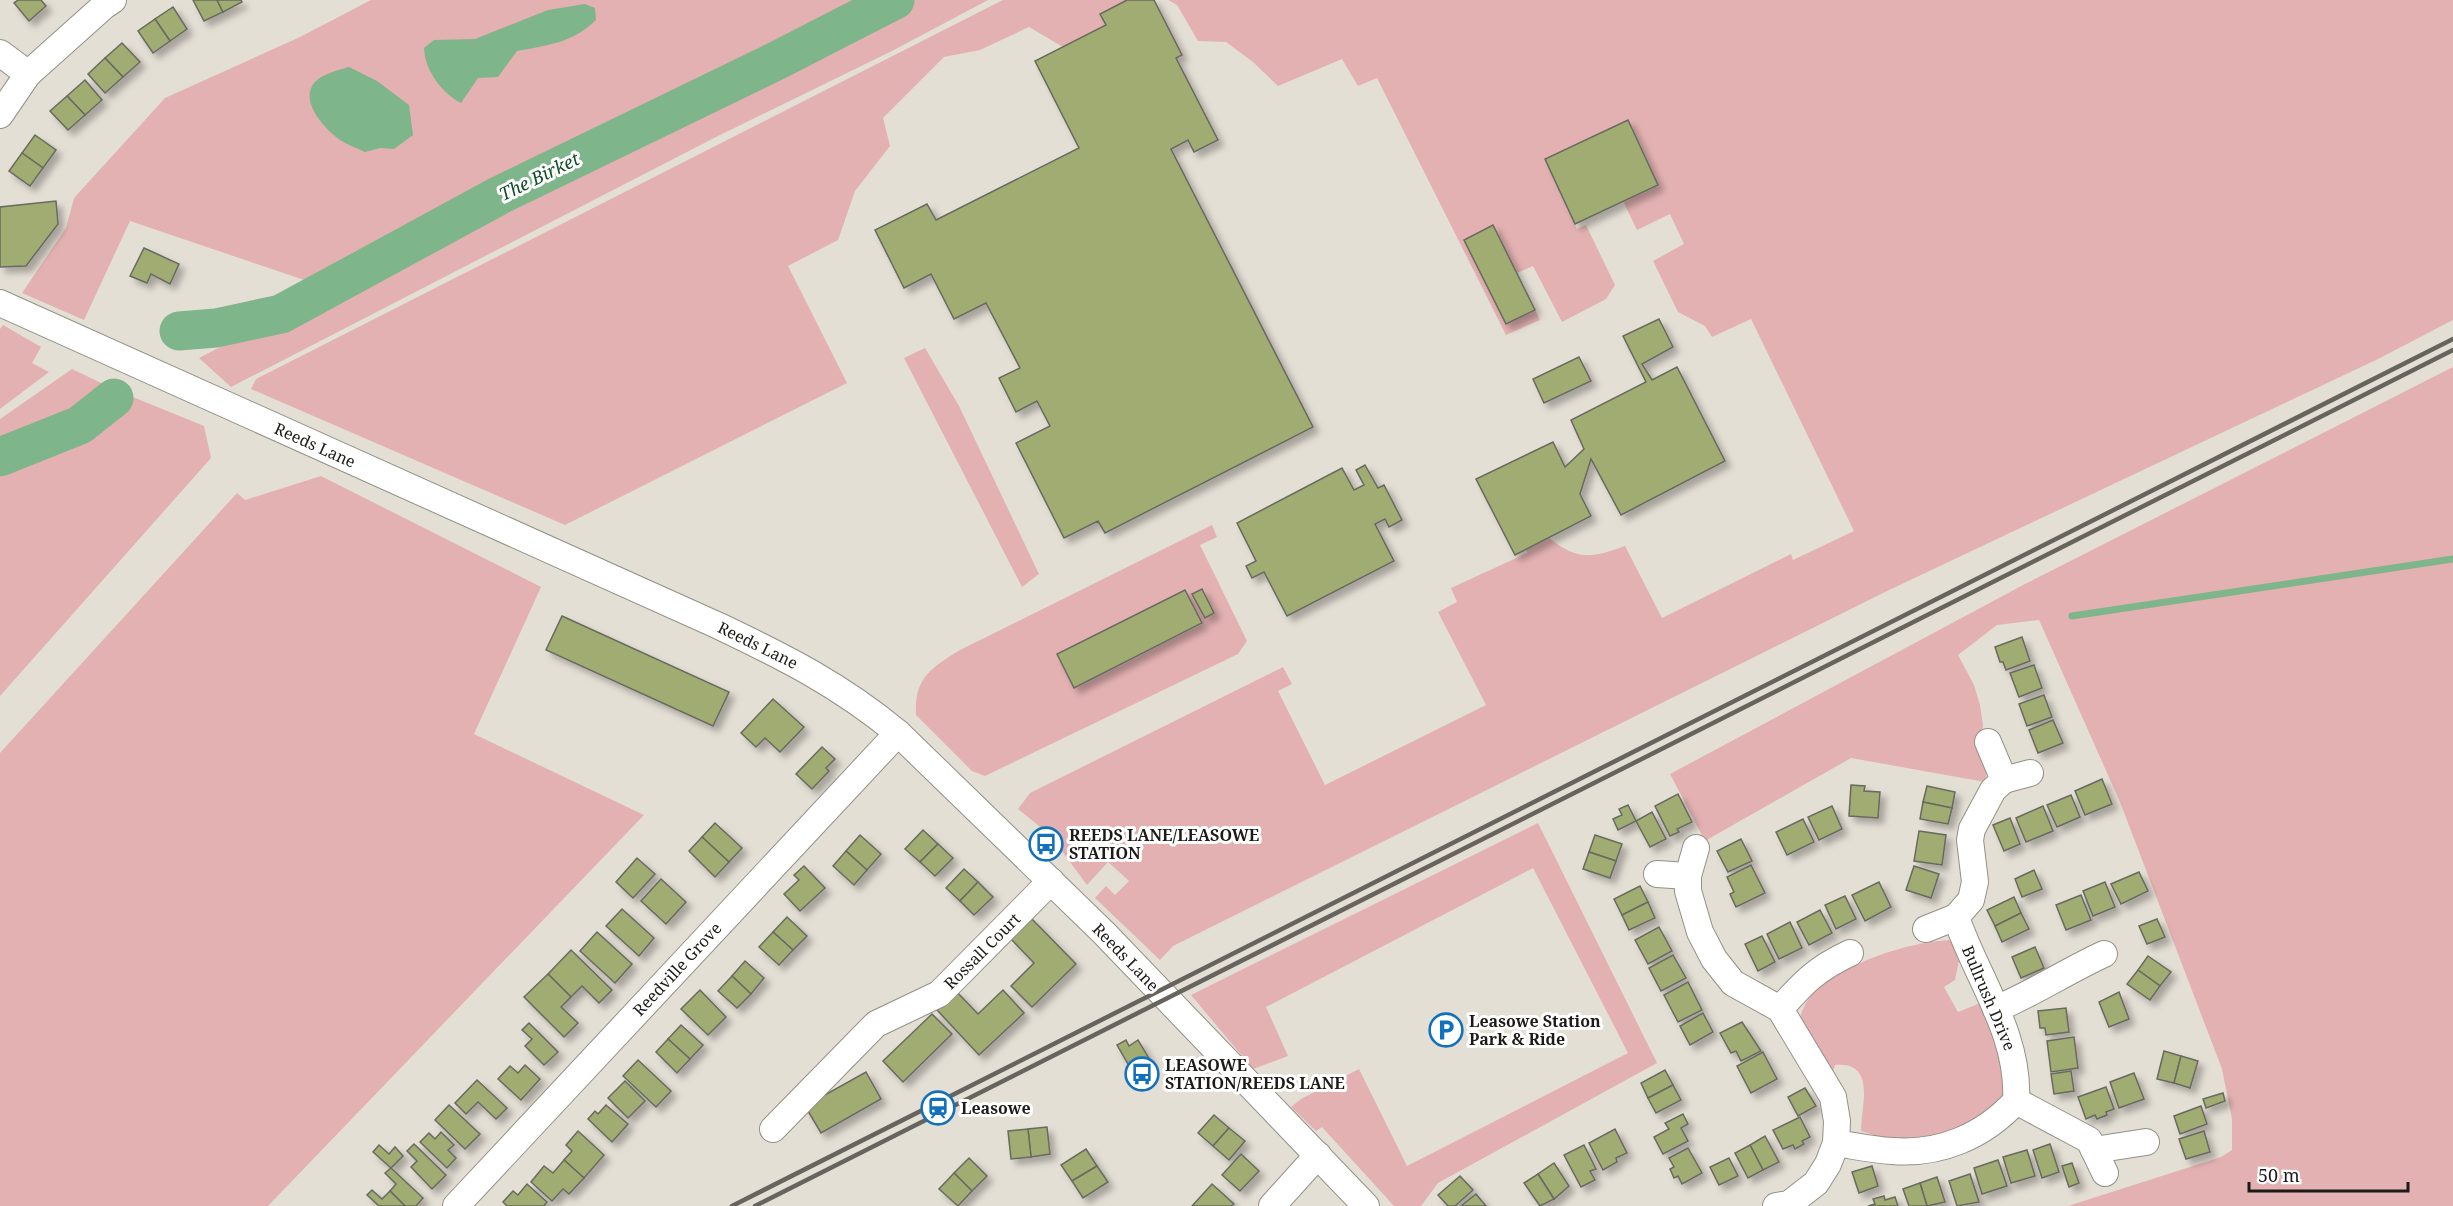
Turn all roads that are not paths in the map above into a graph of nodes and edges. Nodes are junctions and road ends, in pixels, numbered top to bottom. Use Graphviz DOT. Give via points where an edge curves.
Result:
graph roads {
  1 [pos="113,0"];
  2 [pos="0,53"];
  3 [pos="28,74"];
  4 [pos="0,115"];
  5 [pos="0,303"];
  6 [pos="898,733"];
  7 [pos="1988,742"];
  8 [pos="2030,773"];
  9 [pos="2004,780"];
  10 [pos="1696,848"];
  11 [pos="1657,874"];
  12 [pos="1688,876"];
  13 [pos="1051,881"];
  14 [pos="1956,917"];
  15 [pos="1926,928"];
  16 [pos="1850,953"];
  17 [pos="2104,954"];
  18 [pos="1996,1009"];
  19 [pos="1780,1010"];
  20 [pos="2016,1101"];
  21 [pos="773,1129"];
  22 [pos="2146,1142"];
  23 [pos="1836,1143"];
  24 [pos="1318,1155"];
  25 [pos="456,1206"];
  26 [pos="1272,1206"];
  27 [pos="1366,1206"];
  28 [pos="1776,1206"];
  1 -- 3 [label="street"];
  2 -- 3 [label="street"];
  3 -- 4 [label="street"];
  5 -- 6 [label="street, Reeds Lane" via="795,662 870,709"];
  6 -- 13 [label="street, Reeds Lane"];
  6 -- 25 [label="street, Reedville Grove"];
  7 -- 9 [label="street"];
  8 -- 9 [label="street"];
  9 -- 14 [label="street" via="1993,790 1972,829 1975,882 1971,900"];
  10 -- 12 [label="street"];
  11 -- 12 [label="street"];
  12 -- 19 [label="street" via="1692,909 1714,959 1733,983"];
  13 -- 21 [label="street, Rossall Court" via="939,994 876,1024"];
  13 -- 24 [label="street, Reeds Lane"];
  14 -- 15 [label="street"];
  14 -- 18 [label="street, Bullrush Drive"];
  16 -- 19 [label="street" via="1824,966"];
  17 -- 18 [label="street"];
  18 -- 20 [label="street, Bullrush Drive" via="2016,1066"];
  19 -- 23 [label="street" via="1833,1097"];
  20 -- 22 [label="street" via="2089,1140 2100,1162"];
  20 -- 23 [label="street" via="1990,1125 1965,1140 1936,1148 1893,1152"];
  23 -- 28 [label="street" via="1816,1183 1789,1204"];
  24 -- 26 [label="street"];
  24 -- 27 [label="street, Reeds Lane"];
}
